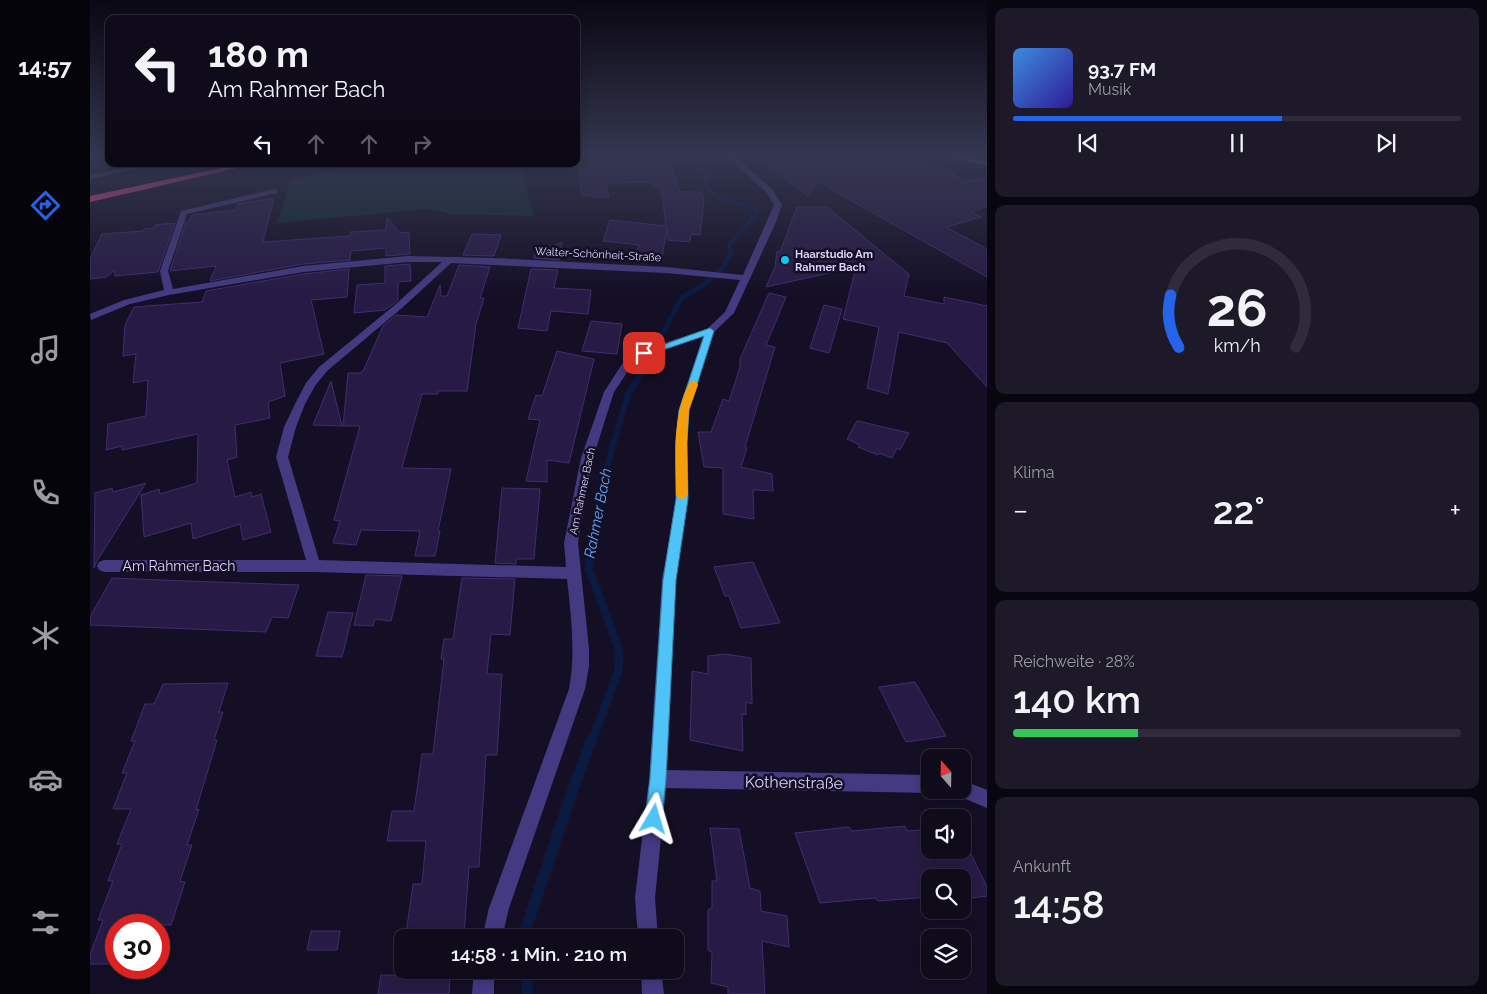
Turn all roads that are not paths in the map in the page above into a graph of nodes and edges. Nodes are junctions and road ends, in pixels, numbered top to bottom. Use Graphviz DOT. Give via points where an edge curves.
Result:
graph roads {
  1 [pos="238,200"];
  2 [pos="775,200"];
  3 [pos="449,260"];
  4 [pos="745,278"];
  5 [pos="169,292"];
  6 [pos="91,317"];
  7 [pos="710,331"];
  8 [pos="104,566"];
  9 [pos="314,566"];
  10 [pos="574,573"];
  11 [pos="658,779"];
  12 [pos="921,784"];
  13 [pos="971,793"];
  14 [pos="987,799"];
  15 [pos="494,929"];
  16 [pos="647,929"];
  17 [pos="484,979"];
  18 [pos="652,979"];
  19 [pos="483,994"];
  20 [pos="653,994"];
  1 -- 5 [label="street" via="184,213 164,271"];
  2 -- 4 [label="street, Am Rahmer Bach" via="778,205 772,222"];
  3 -- 4 [label="street, Walter-Schönheit-Straße" via="494,260"];
  3 -- 5 [label="street, Walter-Schönheit-Straße" via="352,263"];
  3 -- 9 [label="street" via="323,369 300,404 282,457"];
  4 -- 7 [label="street, Am Rahmer Bach" via="729,314"];
  5 -- 6 [label="street, Walter-Schönheit-Straße" via="127,302"];
  7 -- 10 [label="street, Am Rahmer Bach" via="644,353 628,363 609,392 587,458 571,543"];
  7 -- 11 [label="street" via="684,410 682,499 669,580"];
  8 -- 9 [label="street, Am Rahmer Bach"];
  9 -- 10 [label="street, Am Rahmer Bach"];
  10 -- 15 [label="street, Am Rahmer Bach" via="581,649 577,689"];
  11 -- 12 [label="street, Kothenstraße"];
  11 -- 16 [label="street" via="645,898"];
  13 -- 14 [label="street"];
  17 -- 19 [label="street"];
  18 -- 20 [label="street"];
}
